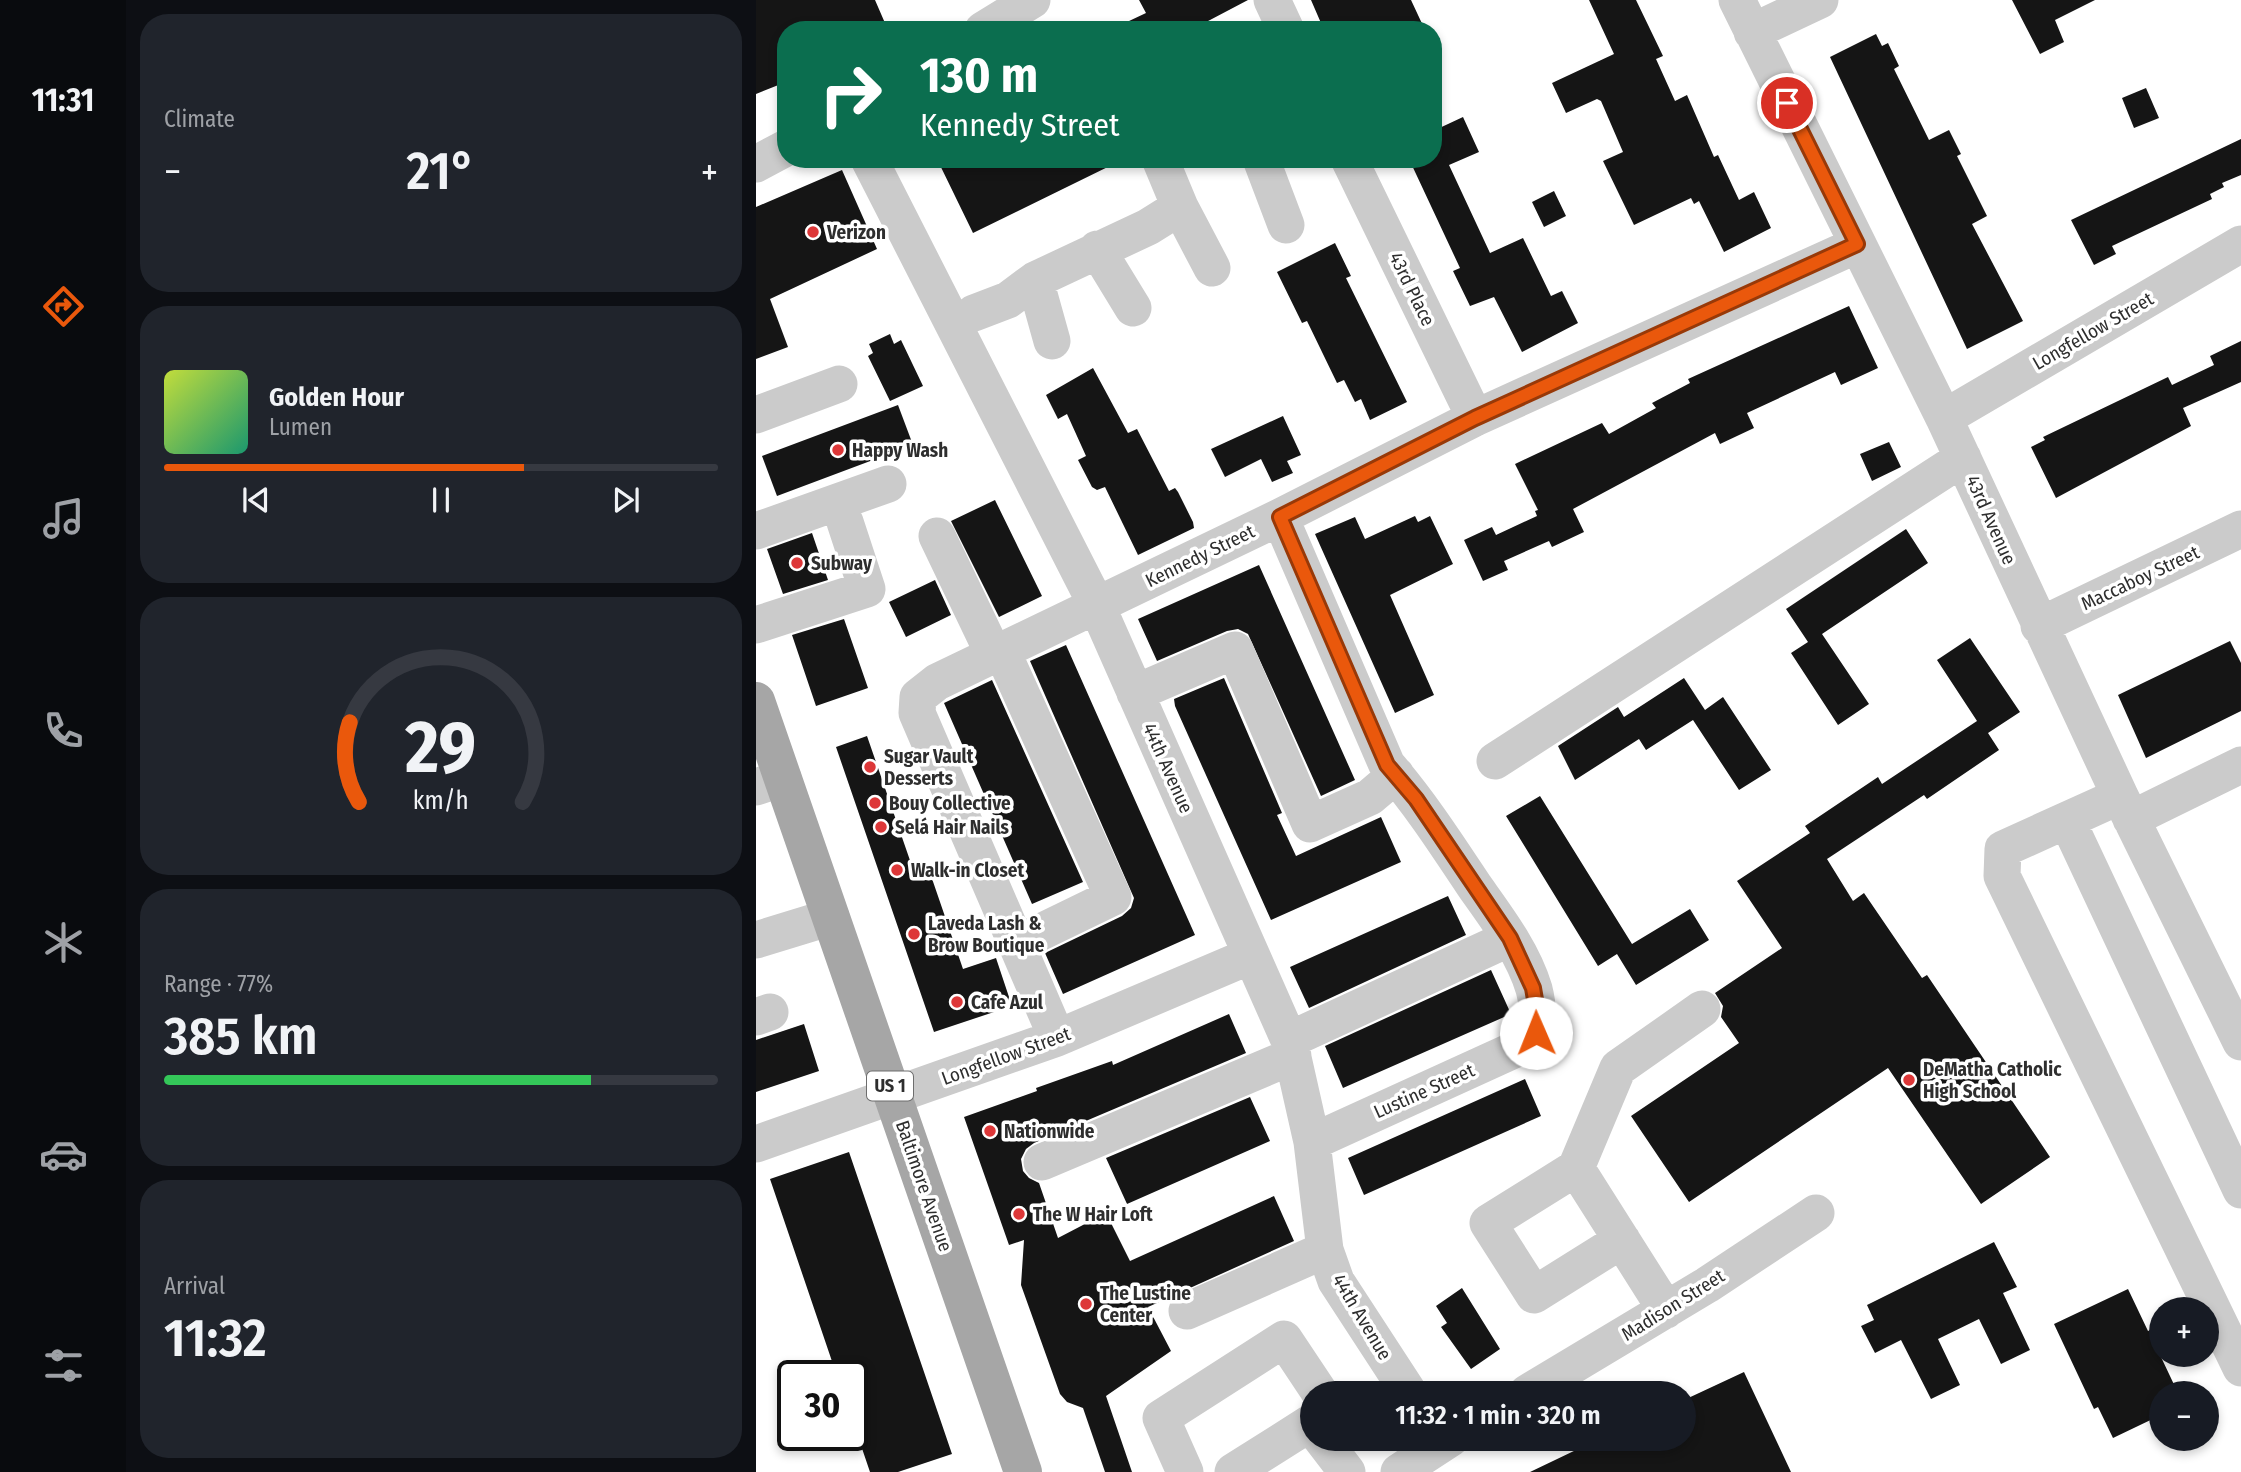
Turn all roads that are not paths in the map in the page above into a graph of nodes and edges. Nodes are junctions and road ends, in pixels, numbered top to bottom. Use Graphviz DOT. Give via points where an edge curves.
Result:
graph roads {
  1 [pos="1272,0"];
  2 [pos="1737,0"];
  3 [pos="1820,0"];
  4 [pos="1282,21"];
  5 [pos="1752,32"];
  6 [pos="777,153"];
  7 [pos="756,164"];
  8 [pos="874,168"];
  9 [pos="1164,168"];
  10 [pos="1264,168"];
  11 [pos="1353,168"];
  12 [pos="1180,207"];
  13 [pos="1286,225"];
  14 [pos="1857,244"];
  15 [pos="2241,244"];
  16 [pos="1097,249"];
  17 [pos="1212,268"];
  18 [pos="1035,280"];
  19 [pos="1133,308"];
  20 [pos="974,313"];
  21 [pos="1052,341"];
  22 [pos="839,384"];
  23 [pos="756,415"];
  24 [pos="1475,418"];
  25 [pos="1944,418"];
  26 [pos="1963,458"];
  27 [pos="888,484"];
  28 [pos="1280,517"];
  29 [pos="845,522"];
  30 [pos="2241,529"];
  31 [pos="756,531"];
  32 [pos="937,536"];
  33 [pos="1097,606"];
  34 [pos="756,625"];
  35 [pos="2039,626"];
  36 [pos="998,653"];
  37 [pos="1136,694"];
  38 [pos="756,701"];
  39 [pos="1495,761"];
  40 [pos="2241,765"];
  41 [pos="1396,775"];
  42 [pos="769,782"];
  43 [pos="2125,807"];
  44 [pos="2067,820"];
  45 [pos="831,917"];
  46 [pos="1510,938"];
  47 [pos="756,940"];
  48 [pos="1018,943"];
  49 [pos="1250,956"];
  50 [pos="1702,1009"];
  51 [pos="1057,1038"];
  52 [pos="2241,1042"];
  53 [pos="1291,1048"];
  54 [pos="894,1097"];
  55 [pos="1312,1142"];
  56 [pos="756,1144"];
  57 [pos="1042,1162"];
  58 [pos="1576,1168"];
  59 [pos="2241,1190"];
  60 [pos="1816,1213"];
  61 [pos="1622,1240"];
  62 [pos="1325,1250"];
  63 [pos="1666,1310"];
  64 [pos="1187,1311"];
  65 [pos="2241,1368"];
  66 [pos="1300,1381"];
  67 [pos="1401,1381"];
  68 [pos="1547,1381"];
  69 [pos="1300,1430"];
  70 [pos="1334,1451"];
  71 [pos="1441,1451"];
  72 [pos="1023,1472"];
  73 [pos="1185,1472"];
  74 [pos="1233,1472"];
  75 [pos="1347,1472"];
  76 [pos="1399,1472"];
  1 -- 4 [label="street"];
  2 -- 5 [label="street, 43rd Avenue"];
  3 -- 5 [label="street"];
  5 -- 14 [label="street, 43rd Avenue"];
  6 -- 7 [label="street"];
  8 -- 33 [label="street, 44th Avenue"];
  9 -- 12 [label="street"];
  10 -- 13 [label="street"];
  11 -- 24 [label="street, 43rd Place"];
  12 -- 16 [label="street"];
  12 -- 17 [label="street"];
  14 -- 24 [label="street, Kennedy Street"];
  14 -- 25 [label="street, 43rd Avenue"];
  15 -- 25 [label="street, Longfellow Street"];
  16 -- 18 [label="street"];
  16 -- 19 [label="street"];
  18 -- 20 [label="street" via="1008,300"];
  18 -- 21 [label="street"];
  22 -- 23 [label="street"];
  24 -- 28 [label="street, Kennedy Street"];
  25 -- 26 [label="street, 43rd Avenue"];
  26 -- 35 [label="street, 43rd Avenue"];
  26 -- 39 [label="street"];
  27 -- 31 [label="street"];
  28 -- 33 [label="street, Kennedy Street"];
  28 -- 41 [label="street, Lustine Street" via="1387,765"];
  29 -- 34 [label="street" via="867,589"];
  30 -- 35 [label="street, Maccaboy Street"];
  32 -- 36 [label="street"];
  33 -- 36 [label="street, Kennedy Street"];
  33 -- 37 [label="street, 44th Avenue"];
  35 -- 43 [label="street, 43rd Avenue"];
  36 -- 48 [label="street, Kennedy Street" via="937,682 918,697 917,713"];
  36 -- 48 [label="street" via="1113,897"];
  37 -- 41 [label="street" via="1235,650 1310,824 1370,797"];
  37 -- 49 [label="street, 44th Avenue"];
  38 -- 42 [label="main road, Baltimore Avenue / US 1"];
  40 -- 43 [label="street"];
  41 -- 46 [label="street, Lustine Street"];
  42 -- 45 [label="main road, Baltimore Avenue / US 1"];
  43 -- 44 [label="street"];
  43 -- 52 [label="street, 43rd Avenue"];
  44 -- 59 [label="street"];
  44 -- 65 [label="street" via="2003,849 2002,876"];
  45 -- 47 [label="street"];
  45 -- 54 [label="main road, Baltimore Avenue / US 1"];
  46 -- 53 [label="street"];
  46 -- 55 [label="street, Lustine Street" via="1533,988 1538,1017 1536,1033 1527,1044"];
  48 -- 51 [label="street, Kennedy Street"];
  49 -- 51 [label="street, Longfellow Street"];
  49 -- 53 [label="street, 44th Avenue"];
  50 -- 58 [label="street" via="1618,1068"];
  51 -- 54 [label="street, Longfellow Street"];
  53 -- 55 [label="street, 44th Avenue"];
  53 -- 57 [label="street"];
  54 -- 56 [label="street, Longfellow Street"];
  54 -- 72 [label="main road, Baltimore Avenue / US 1"];
  55 -- 62 [label="street, 44th Avenue"];
  58 -- 61 [label="street"];
  58 -- 61 [label="street" via="1488,1223 1527,1285 1534,1295"];
  60 -- 63 [label="street, Madison Street"];
  61 -- 63 [label="street"];
  62 -- 64 [label="street"];
  62 -- 67 [label="street, 44th Avenue" via="1336,1281"];
  63 -- 68 [label="street, Madison Street"];
  66 -- 73 [label="street" via="1284,1339 1161,1418"];
  69 -- 74 [label="street"];
  70 -- 75 [label="street"];
  71 -- 76 [label="street"];
}
